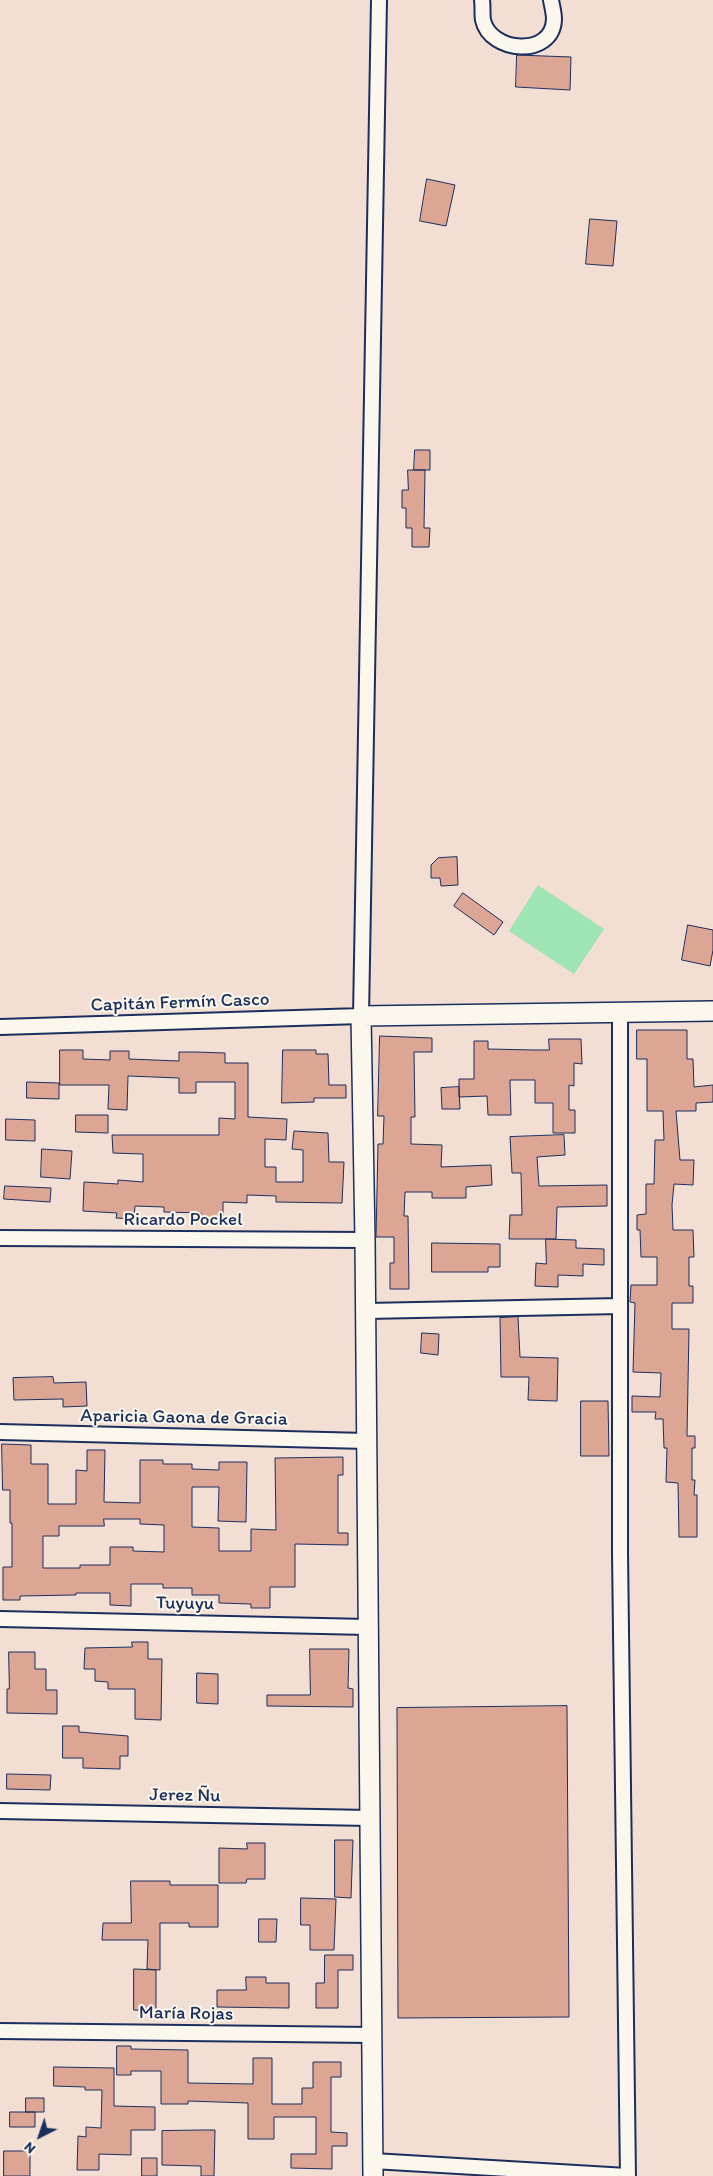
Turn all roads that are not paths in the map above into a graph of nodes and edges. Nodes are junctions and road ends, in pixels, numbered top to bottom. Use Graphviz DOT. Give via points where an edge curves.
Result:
graph roads {
  1 [pos="379,0"];
  2 [pos="482,0"];
  3 [pos="551,0"];
  4 [pos="713,1011"];
  5 [pos="620,1012"];
  6 [pos="361,1016"];
  7 [pos="0,1027"];
  8 [pos="0,1238"];
  9 [pos="365,1240"];
  10 [pos="620,1306"];
  11 [pos="366,1310"];
  12 [pos="0,1432"];
  13 [pos="367,1441"];
  14 [pos="0,1619"];
  15 [pos="368,1627"];
  16 [pos="0,1811"];
  17 [pos="370,1818"];
  18 [pos="0,2031"];
  19 [pos="372,2035"];
  20 [pos="373,2168"];
  21 [pos="628,2176"];
  1 -- 6 [label="street"];
  2 -- 3 [label="street" via="483,21 493,37 525,48 541,42 549,33 554,21"];
  4 -- 5 [label="street"];
  5 -- 6 [label="street"];
  5 -- 10 [label="street"];
  6 -- 7 [label="street, Capitán Fermín Casco"];
  6 -- 9 [label="street"];
  8 -- 9 [label="street, Ricardo Pockel"];
  9 -- 11 [label="street"];
  10 -- 11 [label="street"];
  10 -- 21 [label="street"];
  11 -- 13 [label="street"];
  12 -- 13 [label="street, Aparicia Gaona de Gracia"];
  13 -- 15 [label="street"];
  14 -- 15 [label="street, Tuyuyu"];
  15 -- 17 [label="street"];
  16 -- 17 [label="street, Jerez Ñu"];
  17 -- 19 [label="street"];
  18 -- 19 [label="street, María Rojas"];
  19 -- 20 [label="street"];
  20 -- 21 [label="street"];
}
